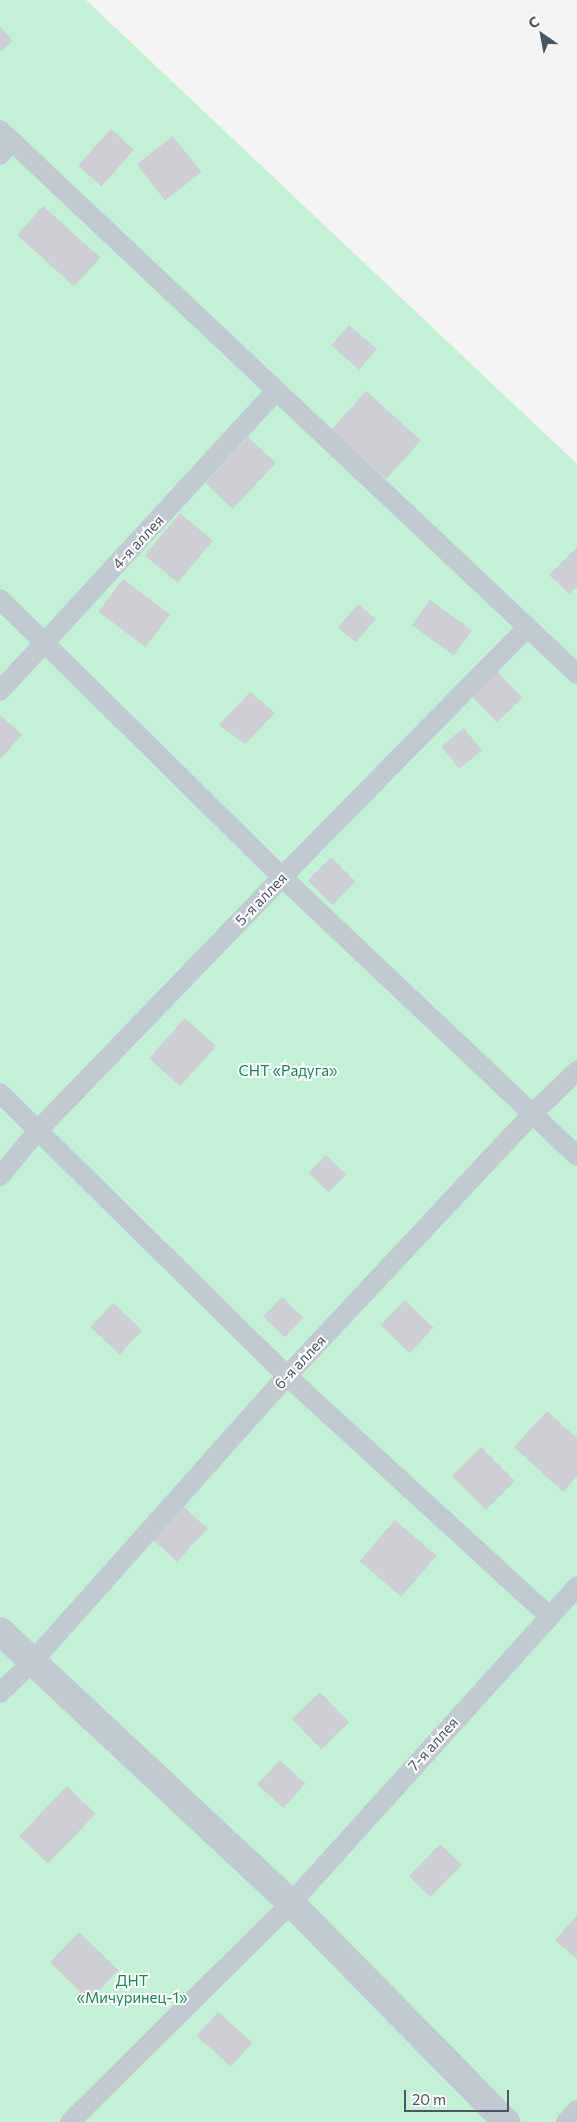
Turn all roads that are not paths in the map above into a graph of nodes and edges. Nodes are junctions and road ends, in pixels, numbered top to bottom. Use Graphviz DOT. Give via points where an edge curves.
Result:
graph roads {
  1 [pos="4,142"];
  2 [pos="275,392"];
  3 [pos="0,599"];
  4 [pos="527,628"];
  5 [pos="46,643"];
  6 [pos="577,674"];
  7 [pos="0,690"];
  8 [pos="282,877"];
  9 [pos="577,1071"];
  10 [pos="0,1093"];
  11 [pos="531,1115"];
  12 [pos="40,1128"];
  13 [pos="577,1156"];
  14 [pos="0,1176"];
  15 [pos="287,1376"];
  16 [pos="577,1586"];
  17 [pos="548,1615"];
  18 [pos="0,1631"];
  19 [pos="32,1662"];
  20 [pos="0,1693"];
  21 [pos="291,1904"];
  22 [pos="577,2110"];
  23 [pos="70,2122"];
  24 [pos="506,2122"];
  25 [pos="566,2122"];
  1 -- 2 [label="lane"];
  2 -- 4 [label="lane"];
  2 -- 5 [label="lane, 4-я аллея"];
  3 -- 5 [label="lane"];
  4 -- 6 [label="lane"];
  4 -- 8 [label="lane, 5-я аллея"];
  5 -- 7 [label="lane, 4-я аллея"];
  5 -- 8 [label="lane"];
  8 -- 11 [label="lane"];
  8 -- 12 [label="lane, 5-я аллея"];
  9 -- 11 [label="lane, 6-я аллея"];
  10 -- 12 [label="lane"];
  11 -- 13 [label="lane"];
  11 -- 15 [label="lane, 6-я аллея"];
  12 -- 14 [label="lane, 5-я аллея"];
  12 -- 15 [label="lane"];
  15 -- 17 [label="lane"];
  15 -- 19 [label="lane, 6-я аллея"];
  16 -- 17 [label="lane, 7-я аллея"];
  17 -- 21 [label="lane, 7-я аллея"];
  18 -- 19 [label="street"];
  19 -- 20 [label="lane, 6-я аллея"];
  19 -- 21 [label="street"];
  21 -- 23 [label="lane, 7-я аллея"];
  21 -- 24 [label="street"];
  22 -- 25 [label="lane"];
}
